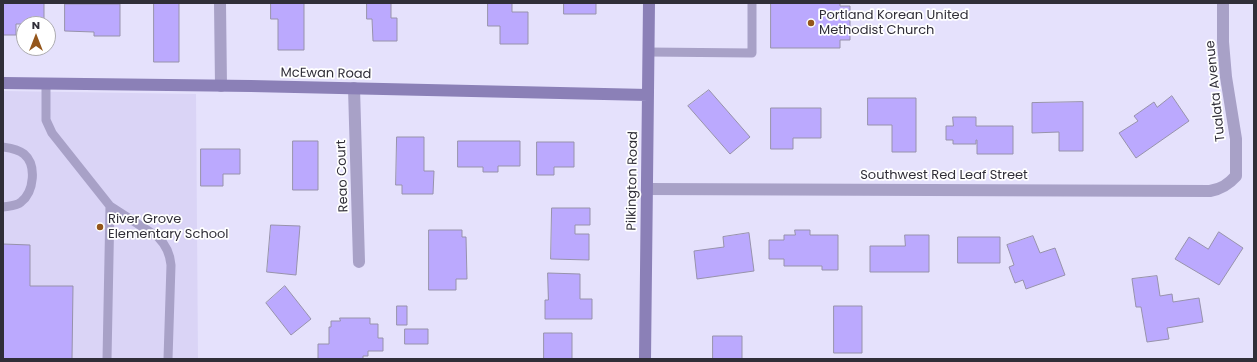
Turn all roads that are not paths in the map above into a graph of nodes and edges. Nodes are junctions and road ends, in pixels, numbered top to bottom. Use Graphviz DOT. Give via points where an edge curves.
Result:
graph roads {
  1 [pos="220,3"];
  2 [pos="649,3"];
  3 [pos="752,3"];
  4 [pos="1223,3"];
  5 [pos="648,52"];
  6 [pos="3,83"];
  7 [pos="46,84"];
  8 [pos="221,86"];
  9 [pos="354,88"];
  10 [pos="648,95"];
  11 [pos="3,147"];
  12 [pos="1236,176"];
  13 [pos="647,189"];
  14 [pos="110,206"];
  15 [pos="3,207"];
  16 [pos="359,262"];
  17 [pos="107,359"];
  18 [pos="168,359"];
  19 [pos="645,359"];
  1 -- 8 [label="street"];
  2 -- 5 [label="street, Pilkington Road"];
  3 -- 5 [label="lane" via="752,53"];
  4 -- 12 [label="street, Tualata Avenue" via="1223,42 1236,139"];
  5 -- 10 [label="street, Pilkington Road"];
  6 -- 7 [label="street, McEwan Road"];
  7 -- 8 [label="street, McEwan Road"];
  7 -- 14 [label="lane" via="46,120 52,133"];
  8 -- 9 [label="street, McEwan Road"];
  9 -- 10 [label="street, McEwan Road"];
  9 -- 16 [label="street, Reao Court"];
  10 -- 13 [label="street, Pilkington Road"];
  11 -- 15 [label="lane" via="25,155 33,179 29,192 21,202"];
  12 -- 13 [label="street, Southwest Red Leaf Street" via="1229,184 1210,191"];
  13 -- 19 [label="street, Pilkington Road"];
  14 -- 17 [label="lane"];
  14 -- 18 [label="lane" via="158,237 164,243 170,257"];
}
